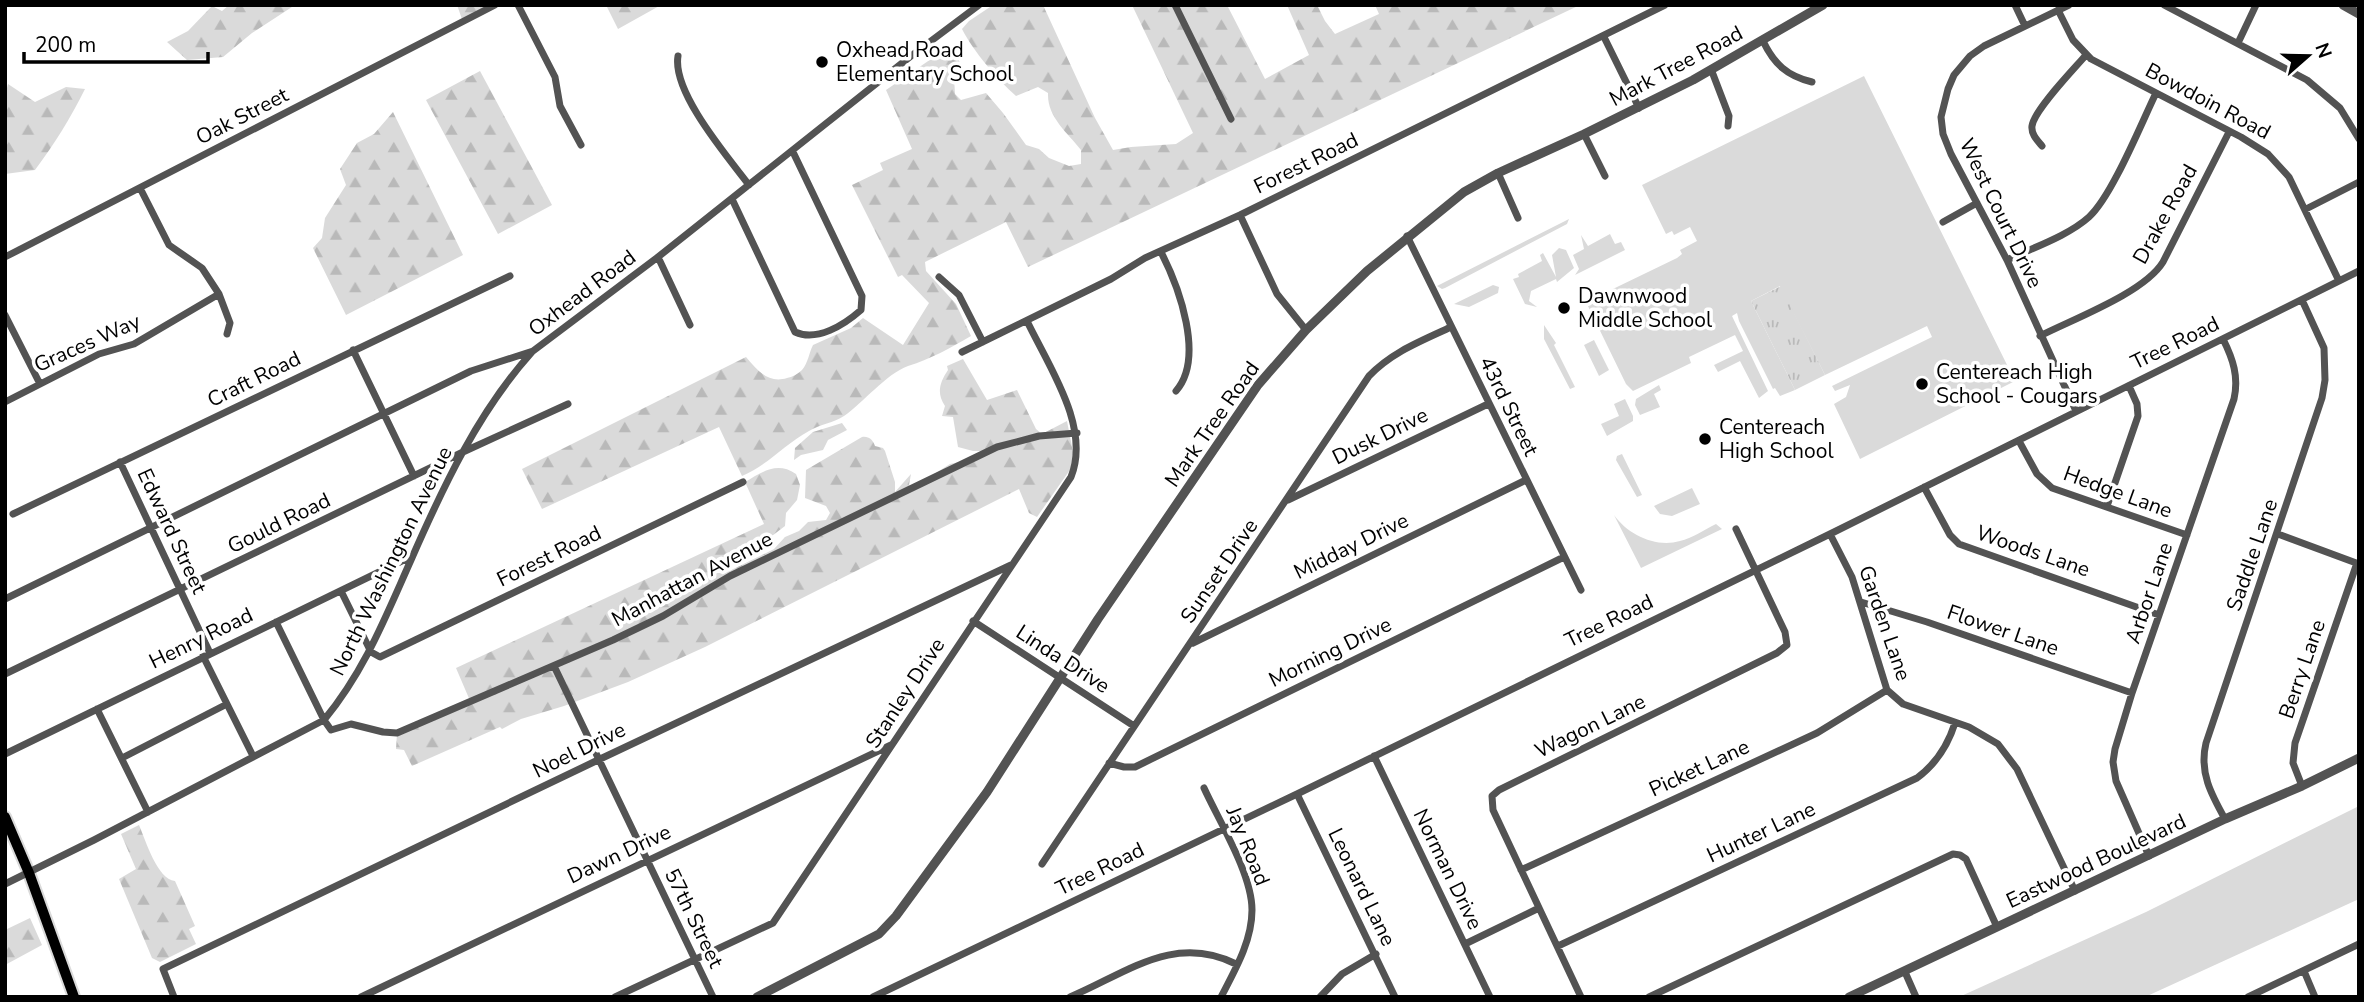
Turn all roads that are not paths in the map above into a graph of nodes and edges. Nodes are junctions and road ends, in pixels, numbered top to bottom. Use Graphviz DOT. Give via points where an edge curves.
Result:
graph roads {
  1 [pos="495,5"];
  2 [pos="518,5"];
  3 [pos="979,5"];
  4 [pos="1175,5"];
  5 [pos="1665,5"];
  6 [pos="1823,5"];
  7 [pos="2015,5"];
  8 [pos="2069,5"];
  9 [pos="2165,5"];
  10 [pos="2256,5"];
  11 [pos="2343,5"];
  12 [pos="2058,10"];
  13 [pos="2359,13"];
  14 [pos="2025,26"];
  15 [pos="1604,37"];
  16 [pos="1763,41"];
  17 [pos="2238,43"];
  18 [pos="2086,55"];
  19 [pos="678,56"];
  20 [pos="1711,69"];
  21 [pos="1812,82"];
  22 [pos="2156,93"];
  23 [pos="1639,108"];
  24 [pos="1231,119"];
  25 [pos="1728,126"];
  26 [pos="2230,132"];
  27 [pos="1584,134"];
  28 [pos="2359,139"];
  29 [pos="581,145"];
  30 [pos="2042,146"];
  31 [pos="793,152"];
  32 [pos="1497,173"];
  33 [pos="1605,176"];
  34 [pos="2359,182"];
  35 [pos="749,185"];
  36 [pos="140,188"];
  37 [pos="732,199"];
  38 [pos="1976,203"];
  39 [pos="2306,209"];
  40 [pos="1240,215"];
  41 [pos="1518,218"];
  42 [pos="1943,222"];
  43 [pos="1407,236"];
  44 [pos="1161,253"];
  45 [pos="5,257"];
  46 [pos="658,257"];
  47 [pos="2007,260"];
  48 [pos="2359,271"];
  49 [pos="510,276"];
  50 [pos="939,277"];
  51 [pos="2339,281"];
  52 [pos="219,294"];
  53 [pos="2302,300"];
  54 [pos="5,315"];
  55 [pos="1027,321"];
  56 [pos="690,325"];
  57 [pos="1451,327"];
  58 [pos="1306,330"];
  59 [pos="227,334"];
  60 [pos="2040,336"];
  61 [pos="2223,339"];
  62 [pos="983,342"];
  63 [pos="353,350"];
  64 [pos="533,351"];
  65 [pos="962,352"];
  66 [pos="40,384"];
  67 [pos="2129,386"];
  68 [pos="1176,391"];
  69 [pos="5,402"];
  70 [pos="568,404"];
  71 [pos="1488,404"];
  72 [pos="2076,411"];
  73 [pos="384,414"];
  74 [pos="1077,433"];
  75 [pos="2019,441"];
  76 [pos="463,452"];
  77 [pos="120,462"];
  78 [pos="414,476"];
  79 [pos="1526,480"];
  80 [pos="743,482"];
  81 [pos="1924,487"];
  82 [pos="1288,500"];
  83 [pos="2107,506"];
  84 [pos="13,514"];
  85 [pos="151,526"];
  86 [pos="1736,529"];
  87 [pos="1830,534"];
  88 [pos="2278,534"];
  89 [pos="2187,535"];
  90 [pos="412,556"];
  91 [pos="1564,557"];
  92 [pos="2358,564"];
  93 [pos="1011,565"];
  94 [pos="1754,569"];
  95 [pos="181,590"];
  96 [pos="1581,590"];
  97 [pos="341,591"];
  98 [pos="5,599"];
  99 [pos="1861,602"];
  100 [pos="2159,615"];
  101 [pos="973,621"];
  102 [pos="276,622"];
  103 [pos="1192,644"];
  104 [pos="371,652"];
  105 [pos="206,654"];
  106 [pos="554,666"];
  107 [pos="5,674"];
  108 [pos="1060,678"];
  109 [pos="1887,690"];
  110 [pos="2132,693"];
  111 [pos="227,704"];
  112 [pos="97,709"];
  113 [pos="324,720"];
  114 [pos="1955,723"];
  115 [pos="1133,726"];
  116 [pos="892,744"];
  117 [pos="5,754"];
  118 [pos="253,756"];
  119 [pos="1374,756"];
  120 [pos="122,758"];
  121 [pos="2359,758"];
  122 [pos="598,760"];
  123 [pos="1109,763"];
  124 [pos="2302,786"];
  125 [pos="1204,788"];
  126 [pos="1297,794"];
  127 [pos="148,812"];
  128 [pos="5,817"];
  129 [pos="2225,820"];
  130 [pos="1223,828"];
  131 [pos="2149,856"];
  132 [pos="646,861"];
  133 [pos="1042,864"];
  134 [pos="1521,870"];
  135 [pos="29,873"];
  136 [pos="5,884"];
  137 [pos="2075,891"];
  138 [pos="1539,908"];
  139 [pos="1997,927"];
  140 [pos="1465,944"];
  141 [pos="2359,944"];
  142 [pos="1558,946"];
  143 [pos="1376,954"];
  144 [pos="694,959"];
  145 [pos="1236,964"];
  146 [pos="2304,971"];
  147 [pos="1905,972"];
  148 [pos="1084,994"];
  149 [pos="888,995"];
  150 [pos="74,997"];
  151 [pos="174,997"];
  152 [pos="360,997"];
  153 [pos="615,997"];
  154 [pos="713,997"];
  155 [pos="757,997"];
  156 [pos="873,997"];
  157 [pos="1070,997"];
  158 [pos="1221,997"];
  159 [pos="1320,997"];
  160 [pos="1395,997"];
  161 [pos="1490,997"];
  162 [pos="1581,997"];
  163 [pos="1649,997"];
  164 [pos="1849,997"];
  165 [pos="1916,997"];
  166 [pos="2248,997"];
  167 [pos="2315,997"];
  1 -- 36 [label="street, Oak Street"];
  2 -- 29 [label="street" via="555,77 560,106"];
  3 -- 31 [label="street, Oxhead Road"];
  4 -- 24 [label="street"];
  5 -- 15 [label="street, Forest Road"];
  6 -- 16 [label="street, Mark Tree Road"];
  7 -- 14 [label="street"];
  8 -- 12 [label="street, West Court Drive"];
  9 -- 17 [label="street"];
  10 -- 17 [label="street"];
  11 -- 13 [label="street"];
  12 -- 14 [label="street, West Court Drive"];
  12 -- 18 [label="street, Bowdoin Road"];
  14 -- 38 [label="street, West Court Drive" via="1969,56 1954,75 1944,101 1944,134"];
  15 -- 23 [label="street"];
  15 -- 40 [label="street, Forest Road"];
  16 -- 20 [label="street, Mark Tree Road"];
  16 -- 21 [label="street" via="1781,69"];
  17 -- 28 [label="street" via="2322,90 2343,112"];
  18 -- 22 [label="street, Bowdoin Road"];
  18 -- 30 [label="street" via="2032,124"];
  19 -- 35 [label="street" via="677,74 702,122"];
  20 -- 23 [label="street, Mark Tree Road"];
  20 -- 25 [label="street" via="1729,116"];
  22 -- 26 [label="street, Bowdoin Road"];
  22 -- 47 [label="street" via="2094,213 2074,228"];
  23 -- 27 [label="street, Mark Tree Road"];
  26 -- 39 [label="street, Bowdoin Road" via="2277,162"];
  26 -- 60 [label="street, Drake Road" via="2153,275"];
  27 -- 32 [label="street, Mark Tree Road"];
  27 -- 33 [label="street"];
  31 -- 35 [label="street, Oxhead Road"];
  31 -- 37 [label="street" via="862,296 861,310 820,334 805,337 795,332"];
  32 -- 41 [label="street"];
  32 -- 43 [label="street, Mark Tree Road"];
  34 -- 39 [label="street"];
  35 -- 37 [label="street, Oxhead Road"];
  36 -- 45 [label="street, Oak Street"];
  36 -- 52 [label="street" via="169,245 202,268"];
  37 -- 46 [label="street, Oxhead Road"];
  38 -- 42 [label="street"];
  38 -- 47 [label="street, West Court Drive"];
  39 -- 51 [label="street, Bowdoin Road"];
  40 -- 44 [label="street, Forest Road"];
  40 -- 58 [label="street" via="1277,294"];
  43 -- 57 [label="street, 43rd Street"];
  43 -- 58 [label="street, Mark Tree Road"];
  44 -- 55 [label="street, Forest Road"];
  44 -- 68 [label="street" via="1181,297 1188,341 1188,369"];
  46 -- 56 [label="street"];
  46 -- 64 [label="street, Oxhead Road"];
  47 -- 60 [label="street, West Court Drive"];
  48 -- 51 [label="street, Tree Road"];
  49 -- 63 [label="street, Craft Road"];
  50 -- 62 [label="street" via="959,295"];
  51 -- 53 [label="street, Tree Road"];
  52 -- 59 [label="street" via="230,323"];
  52 -- 66 [label="street, Graces Way" via="134,344 99,354"];
  53 -- 61 [label="street, Tree Road"];
  53 -- 88 [label="street, Saddle Lane" via="2324,348 2325,380"];
  54 -- 66 [label="street"];
  55 -- 62 [label="street, Forest Road"];
  55 -- 74 [label="street, Stanley Drive"];
  57 -- 71 [label="street, 43rd Street"];
  57 -- 82 [label="street, Sunset Drive" via="1383,361"];
  58 -- 108 [label="street, Mark Tree Road" via="1258,385"];
  60 -- 72 [label="street, West Court Drive"];
  61 -- 67 [label="street, Tree Road"];
  61 -- 89 [label="street, Arbor Lane" via="2235,367 2236,391"];
  62 -- 65 [label="street, Forest Road"];
  63 -- 73 [label="street"];
  63 -- 77 [label="street, Craft Road"];
  64 -- 73 [label="street, Oxhead Road" via="471,371"];
  64 -- 76 [label="street, North Washington Avenue" via="486,411"];
  66 -- 69 [label="street, Graces Way"];
  67 -- 72 [label="street, Tree Road"];
  67 -- 83 [label="street" via="2138,416"];
  70 -- 76 [label="street, Gould Road"];
  71 -- 79 [label="street, 43rd Street"];
  71 -- 82 [label="street, Dusk Drive"];
  72 -- 75 [label="street, Tree Road"];
  73 -- 78 [label="street"];
  73 -- 85 [label="street, Oxhead Road"];
  74 -- 93 [label="street, Stanley Drive" via="1077,463 1071,477"];
  74 -- 106 [label="street, Manhattan Avenue" via="1039,436 996,447 730,576 663,616"];
  75 -- 81 [label="street, Tree Road"];
  75 -- 83 [label="street, Hedge Lane" via="2037,474 2052,488"];
  76 -- 78 [label="street, Gould Road"];
  76 -- 90 [label="street, North Washington Avenue"];
  77 -- 84 [label="street, Craft Road"];
  77 -- 85 [label="street, Edward Street"];
  78 -- 95 [label="street, Gould Road"];
  79 -- 91 [label="street, 43rd Street"];
  79 -- 103 [label="street, Midday Drive"];
  80 -- 104 [label="street, Forest Road" via="380,657"];
  81 -- 87 [label="street, Tree Road"];
  81 -- 100 [label="street, Woods Lane" via="1959,544"];
  82 -- 103 [label="street, Sunset Drive"];
  83 -- 89 [label="street, Hedge Lane"];
  85 -- 95 [label="street, Edward Street"];
  85 -- 98 [label="street, Oxhead Road"];
  86 -- 94 [label="street, Wagon Lane"];
  87 -- 94 [label="street, Tree Road"];
  87 -- 99 [label="street, Garden Lane"];
  88 -- 92 [label="street"];
  88 -- 129 [label="street, Saddle Lane" via="2203,755 2205,777"];
  89 -- 100 [label="street, Arbor Lane"];
  90 -- 97 [label="street, Henry Road"];
  90 -- 104 [label="street, North Washington Avenue"];
  91 -- 96 [label="street, 43rd Street"];
  91 -- 123 [label="street, Morning Drive" via="1135,767"];
  92 -- 124 [label="street, Berry Lane" via="2295,743 2293,763"];
  93 -- 101 [label="street, Stanley Drive"];
  93 -- 122 [label="street, Noel Drive"];
  94 -- 119 [label="street, Tree Road"];
  94 -- 134 [label="street, Wagon Lane" via="1787,645 1496,791 1491,800 1493,810"];
  95 -- 105 [label="street, Edward Street"];
  95 -- 107 [label="street, Gould Road"];
  97 -- 102 [label="street, Henry Road"];
  97 -- 104 [label="street"];
  99 -- 109 [label="street, Garden Lane"];
  99 -- 110 [label="street, Flower Lane"];
  100 -- 110 [label="street, Arbor Lane"];
  101 -- 108 [label="street, Linda Drive"];
  101 -- 116 [label="street, Stanley Drive"];
  102 -- 105 [label="street, Henry Road"];
  102 -- 113 [label="street"];
  103 -- 115 [label="street, Sunset Drive"];
  104 -- 113 [label="street, North Washington Avenue"];
  105 -- 111 [label="street, Edward Street"];
  105 -- 112 [label="street, Henry Road"];
  106 -- 113 [label="street, Manhattan Avenue" via="397,733 351,724 331,730"];
  106 -- 122 [label="street, 57th Street"];
  108 -- 115 [label="street, Linda Drive"];
  108 -- 155 [label="street, Mark Tree Road" via="987,792 896,916 878,934"];
  109 -- 114 [label="street, Garden Lane" via="1903,704"];
  109 -- 134 [label="street, Picket Lane" via="1817,733"];
  110 -- 131 [label="street, Arbor Lane" via="2115,749 2114,771"];
  111 -- 118 [label="street, Edward Street"];
  111 -- 120 [label="street"];
  112 -- 117 [label="street, Henry Road"];
  112 -- 120 [label="street"];
  113 -- 118 [label="street, North Washington Avenue"];
  114 -- 137 [label="street, Garden Lane" via="1980,732 2008,755"];
  114 -- 142 [label="street, Hunter Lane" via="1935,762 1917,778"];
  115 -- 123 [label="street, Sunset Drive"];
  116 -- 132 [label="street, Dawn Drive"];
  116 -- 144 [label="street, Stanley Drive" via="773,923"];
  118 -- 127 [label="street, North Washington Avenue"];
  119 -- 126 [label="street, Tree Road"];
  119 -- 140 [label="street, Norman Drive"];
  120 -- 127 [label="street"];
  121 -- 124 [label="street, Eastwood Boulevard"];
  122 -- 132 [label="street, 57th Street"];
  122 -- 151 [label="street, Noel Drive" via="163,969"];
  123 -- 133 [label="street, Sunset Drive"];
  124 -- 129 [label="street, Eastwood Boulevard"];
  125 -- 130 [label="street, Jay Road"];
  126 -- 130 [label="street, Tree Road"];
  126 -- 143 [label="street, Leonard Lane"];
  127 -- 135 [label="street, North Washington Avenue"];
  128 -- 135 [label="main road"];
  129 -- 131 [label="street, Eastwood Boulevard"];
  130 -- 145 [label="street, Jay Road" via="1251,899 1248,936"];
  130 -- 149 [label="street, Tree Road" via="951,958"];
  131 -- 137 [label="street, Eastwood Boulevard"];
  132 -- 144 [label="street, 57th Street"];
  132 -- 152 [label="street, Dawn Drive"];
  134 -- 138 [label="street, Wagon Lane"];
  135 -- 136 [label="street, North Washington Avenue"];
  135 -- 150 [label="main road"];
  137 -- 139 [label="street, Eastwood Boulevard"];
  138 -- 140 [label="street"];
  138 -- 142 [label="street, Wagon Lane"];
  139 -- 147 [label="street, Eastwood Boulevard"];
  139 -- 163 [label="street" via="1966,859 1953,854"];
  140 -- 161 [label="street, Norman Drive"];
  141 -- 146 [label="street"];
  142 -- 162 [label="street, Wagon Lane"];
  143 -- 159 [label="street" via="1342,974"];
  143 -- 160 [label="street, Leonard Lane"];
  144 -- 153 [label="street, Stanley Drive"];
  144 -- 154 [label="street, 57th Street"];
  145 -- 148 [label="street" via="1211,954 1175,952"];
  145 -- 158 [label="street, Jay Road"];
  146 -- 166 [label="street"];
  146 -- 167 [label="street"];
  147 -- 164 [label="street, Eastwood Boulevard"];
  147 -- 165 [label="street"];
  148 -- 157 [label="street"];
  149 -- 156 [label="street, Tree Road"];
}
